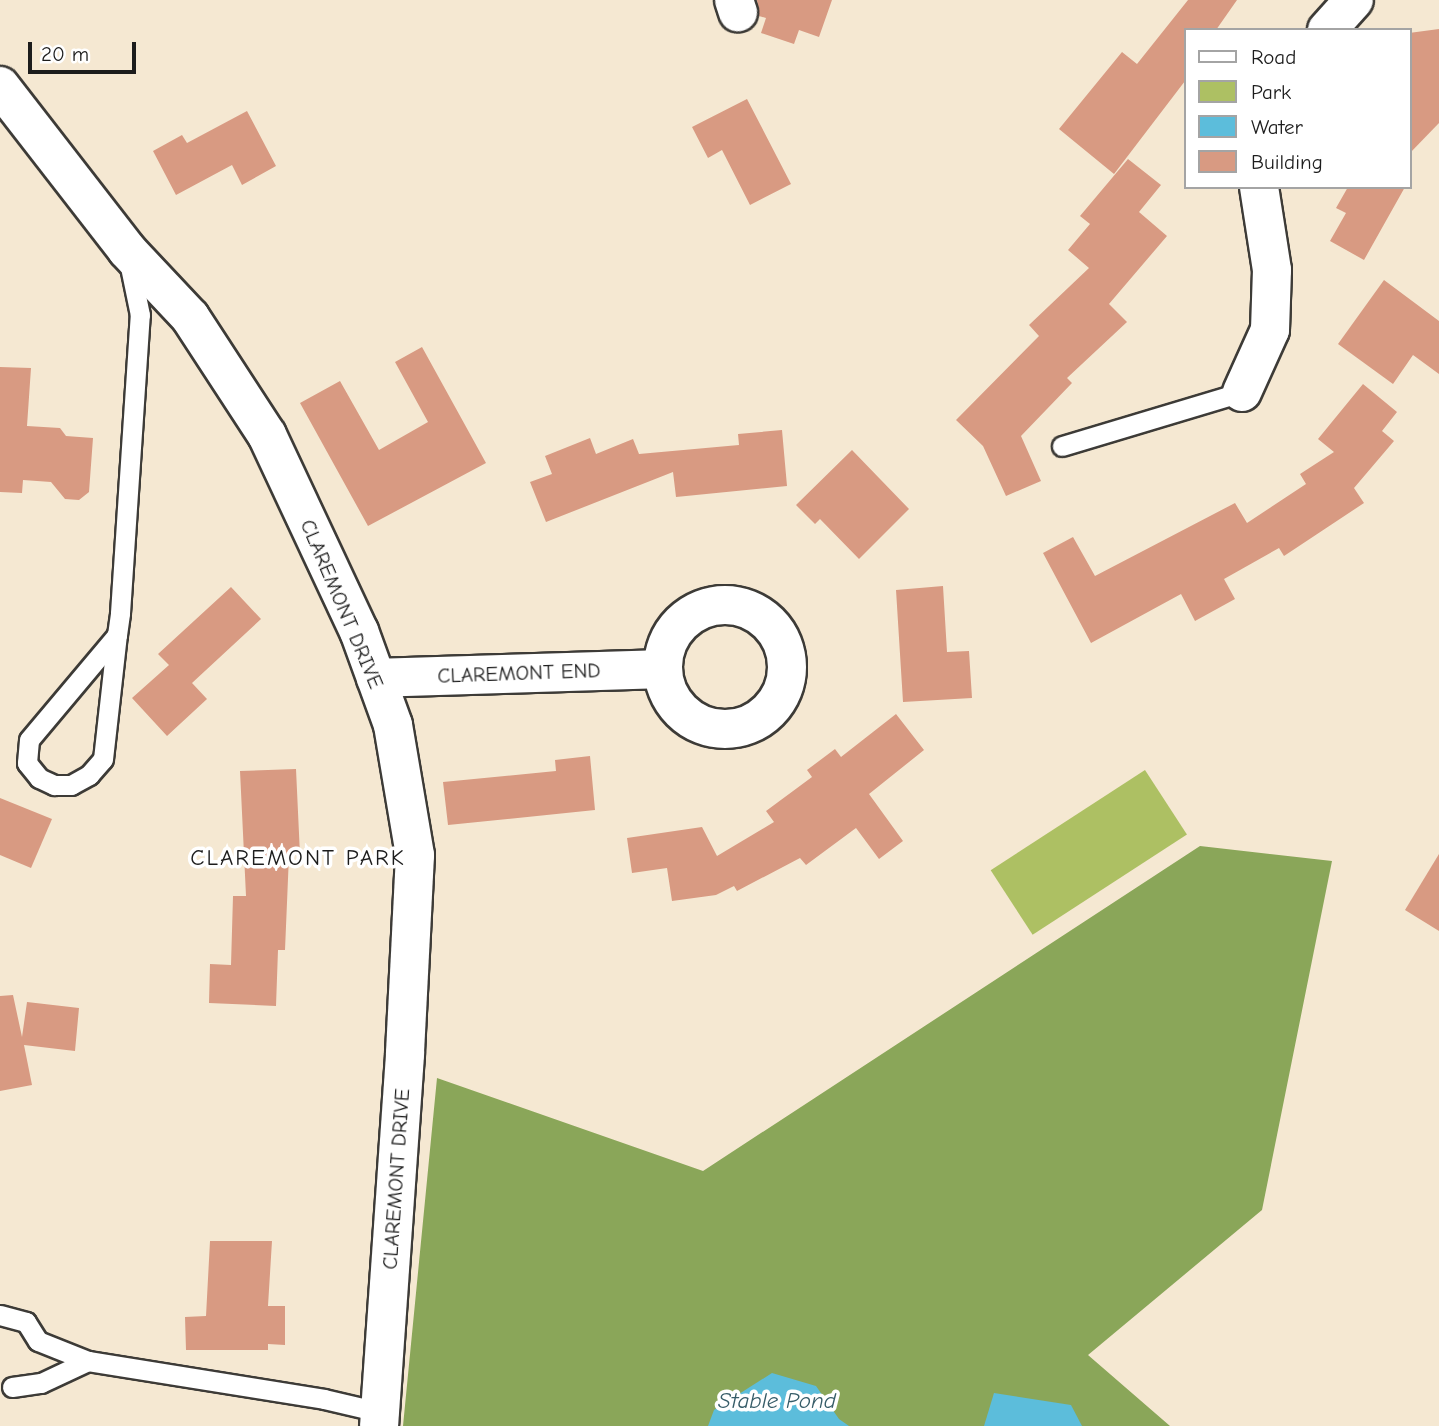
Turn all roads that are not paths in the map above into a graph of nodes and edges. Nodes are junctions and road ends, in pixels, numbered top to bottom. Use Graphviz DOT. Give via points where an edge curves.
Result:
graph roads {
  1 [pos="1354,0"];
  2 [pos="1329,28"];
  3 [pos="0,86"];
  4 [pos="1259,189"];
  5 [pos="127,250"];
  6 [pos="1242,392"];
  7 [pos="1062,446"];
  8 [pos="117,635"];
  9 [pos="662,669"];
  10 [pos="376,678"];
  11 [pos="0,1315"];
  12 [pos="88,1361"];
  13 [pos="12,1387"];
  14 [pos="380,1419"];
  1 -- 2 [label="street"];
  3 -- 5 [label="street, CLAREMONT DRIVE"];
  4 -- 6 [label="street" via="1272,270 1270,330"];
  5 -- 8 [label="lane" via="140,315"];
  5 -- 10 [label="street, CLAREMONT DRIVE" via="190,317 267,435"];
  6 -- 7 [label="lane"];
  8 -- 8 [label="lane" via="29,740 27,763 39,778 54,785 71,785 89,775 103,759"];
  9 -- 10 [label="street, CLAREMONT END"];
  10 -- 14 [label="street, CLAREMONT DRIVE" via="393,725 415,855"];
  11 -- 12 [label="lane" via="26,1322 38,1341"];
  12 -- 13 [label="lane" via="41,1383"];
  12 -- 14 [label="lane" via="324,1399"];
}
